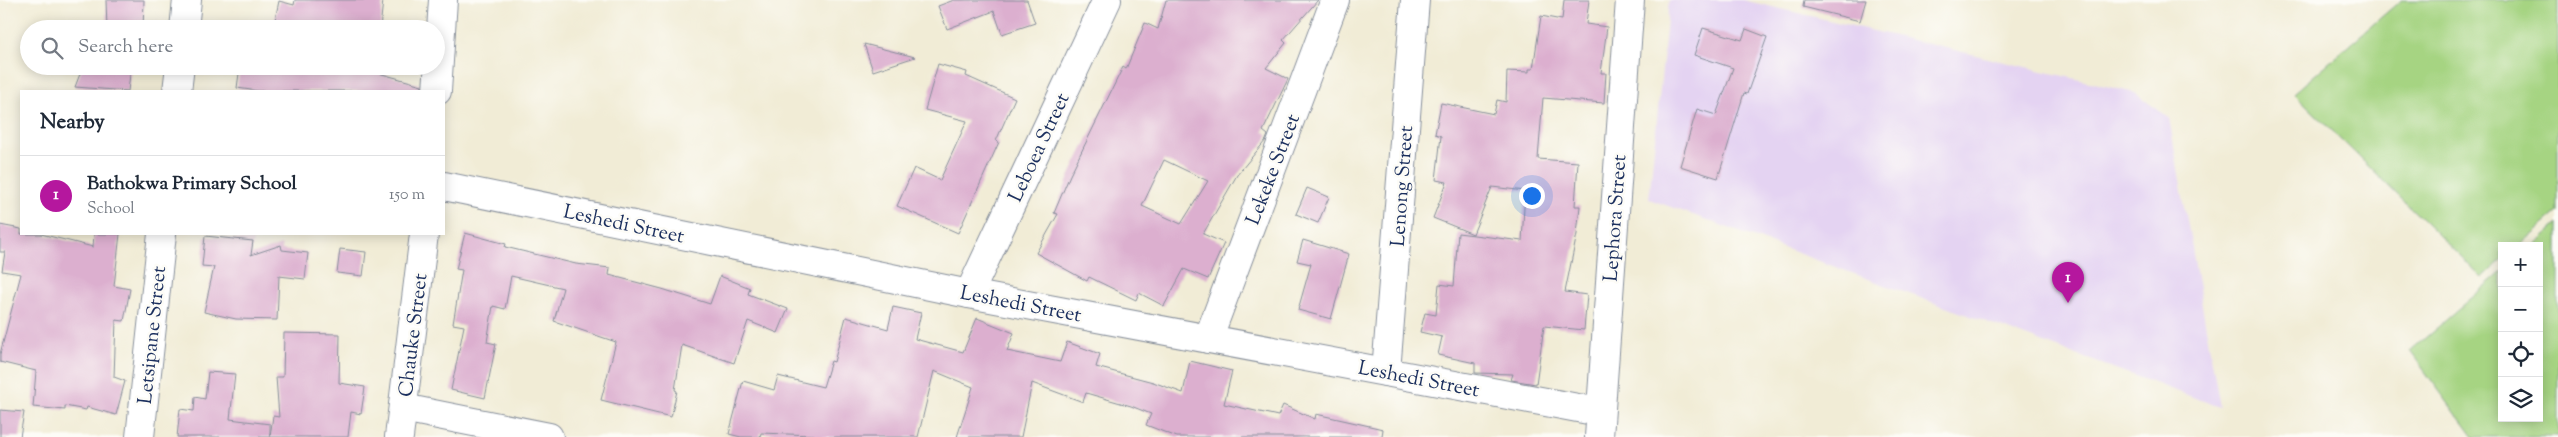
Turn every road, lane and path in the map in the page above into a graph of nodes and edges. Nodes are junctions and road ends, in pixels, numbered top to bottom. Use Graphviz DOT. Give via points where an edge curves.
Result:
graph roads {
  1 [pos="187,0"];
  2 [pos="443,0"];
  3 [pos="1107,0"];
  4 [pos="1336,0"];
  5 [pos="1415,0"];
  6 [pos="1630,0"];
  7 [pos="185,20"];
  8 [pos="442,20"];
  9 [pos="179,75"];
  10 [pos="438,75"];
  11 [pos="177,90"];
  12 [pos="437,90"];
  13 [pos="445,186"];
  14 [pos="162,235"];
  15 [pos="424,235"];
  16 [pos="969,294"];
  17 [pos="1208,338"];
  18 [pos="1386,372"];
  19 [pos="403,408"];
  20 [pos="1599,425"];
  21 [pos="140,437"];
  22 [pos="399,437"];
  23 [pos="549,437"];
  1 -- 7 [label="street"];
  2 -- 8 [label="street"];
  3 -- 16 [label="street, Leboea Street"];
  4 -- 17 [label="street, Lekeke Street"];
  5 -- 18 [label="street, Lenong Street"];
  6 -- 20 [label="street, Lephora Street"];
  9 -- 11 [label="street"];
  10 -- 12 [label="street"];
  13 -- 16 [label="street, Leshedi Street"];
  14 -- 21 [label="street, Letsipane Street"];
  15 -- 19 [label="street, Chauke Street"];
  16 -- 17 [label="street, Leshedi Street"];
  17 -- 18 [label="street, Leshedi Street"];
  18 -- 20 [label="street, Leshedi Street"];
  19 -- 22 [label="street, Chauke Street"];
  19 -- 23 [label="street"];
}
